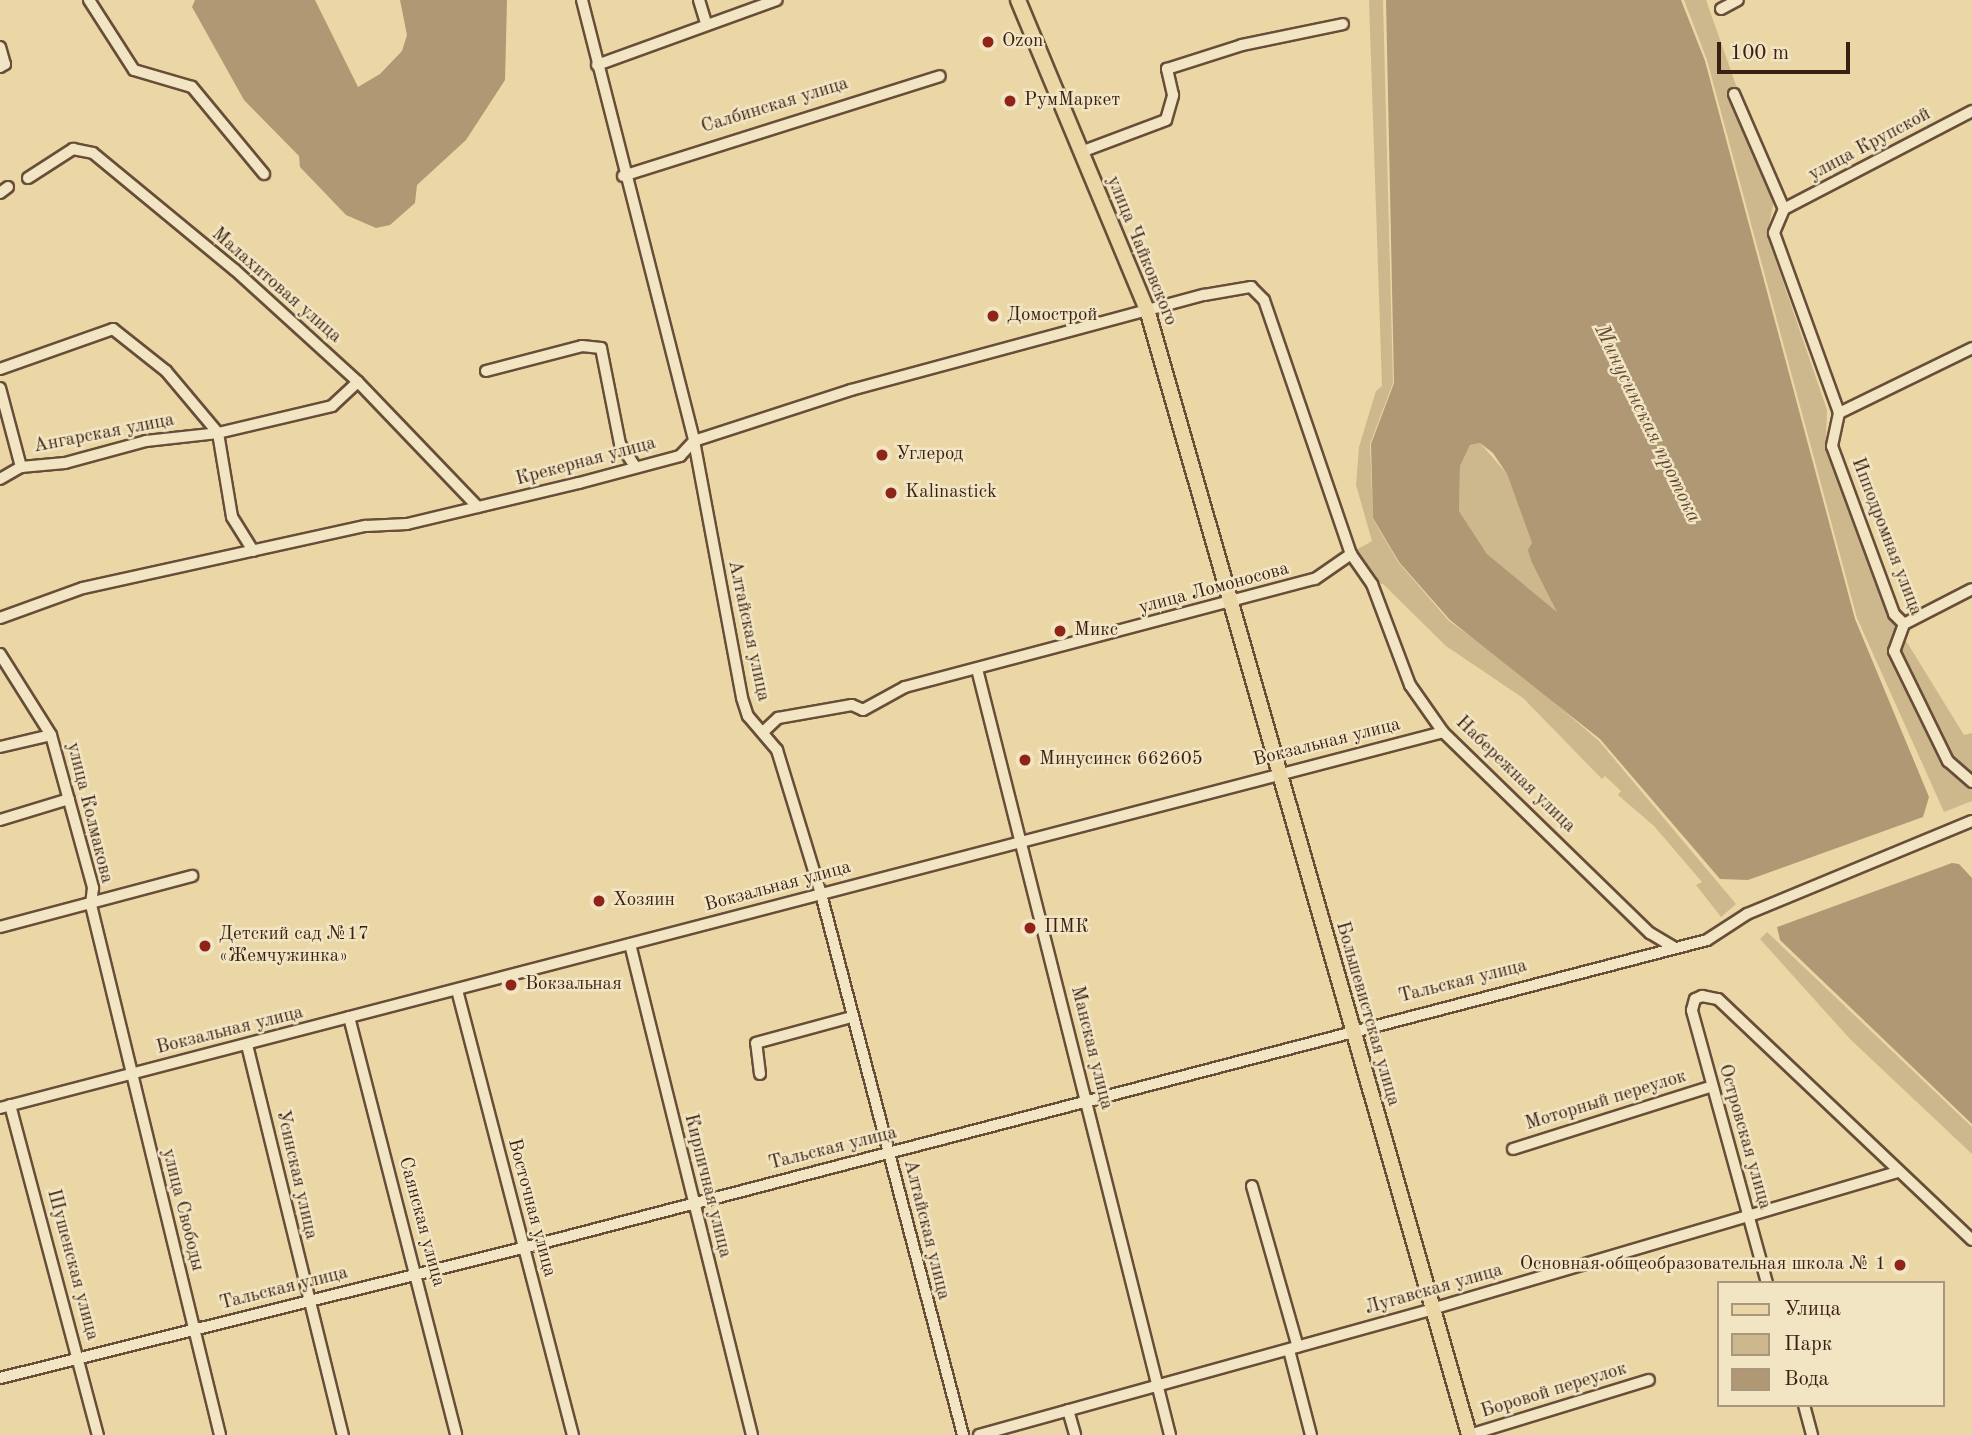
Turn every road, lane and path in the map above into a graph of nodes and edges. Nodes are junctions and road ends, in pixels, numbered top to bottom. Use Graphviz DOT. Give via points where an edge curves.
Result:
graph roads {
  1 [pos="89,0"];
  2 [pos="582,0"];
  3 [pos="699,0"];
  4 [pos="777,0"];
  5 [pos="1017,0"];
  6 [pos="1738,0"];
  7 [pos="1721,9"];
  8 [pos="706,23"];
  9 [pos="1343,24"];
  10 [pos="0,47"];
  11 [pos="597,65"];
  12 [pos="0,67"];
  13 [pos="940,76"];
  14 [pos="1734,94"];
  15 [pos="1972,111"];
  16 [pos="1082,152"];
  17 [pos="264,174"];
  18 [pos="623,176"];
  19 [pos="28,178"];
  20 [pos="1784,209"];
  21 [pos="1251,287"];
  22 [pos="1148,313"];
  23 [pos="1972,348"];
  24 [pos="0,369"];
  25 [pos="486,370"];
  26 [pos="358,382"];
  27 [pos="0,388"];
  28 [pos="1839,413"];
  29 [pos="218,433"];
  30 [pos="694,441"];
  31 [pos="635,466"];
  32 [pos="21,467"];
  33 [pos="0,479"];
  34 [pos="478,507"];
  35 [pos="253,551"];
  36 [pos="1351,554"];
  37 [pos="1972,589"];
  38 [pos="1231,604"];
  39 [pos="0,618"];
  40 [pos="1904,624"];
  41 [pos="0,654"];
  42 [pos="977,669"];
  43 [pos="762,732"];
  44 [pos="1443,732"];
  45 [pos="51,735"];
  46 [pos="0,747"];
  47 [pos="1278,772"];
  48 [pos="1972,782"];
  49 [pos="69,799"];
  50 [pos="0,820"];
  51 [pos="1968,822"];
  52 [pos="1020,840"];
  53 [pos="192,876"];
  54 [pos="821,894"];
  55 [pos="91,905"];
  56 [pos="0,928"];
  57 [pos="1650,933"];
  58 [pos="629,944"];
  59 [pos="1674,947"];
  60 [pos="1646,953"];
  61 [pos="457,990"];
  62 [pos="349,1017"];
  63 [pos="852,1017"];
  64 [pos="1352,1029"];
  65 [pos="247,1045"];
  66 [pos="131,1074"];
  67 [pos="760,1074"];
  68 [pos="1710,1087"];
  69 [pos="1086,1102"];
  70 [pos="5,1106"];
  71 [pos="1513,1149"];
  72 [pos="889,1153"];
  73 [pos="1897,1172"];
  74 [pos="1252,1186"];
  75 [pos="693,1202"];
  76 [pos="1747,1214"];
  77 [pos="1972,1240"];
  78 [pos="523,1248"];
  79 [pos="416,1274"];
  80 [pos="1766,1281"];
  81 [pos="308,1302"];
  82 [pos="1432,1309"];
  83 [pos="193,1330"];
  84 [pos="1294,1348"];
  85 [pos="79,1358"];
  86 [pos="0,1378"];
  87 [pos="1649,1380"];
  88 [pos="1158,1386"];
  89 [pos="1805,1407"];
  90 [pos="1068,1410"];
  91 [pos="97,1435"];
  92 [pos="220,1435"];
  93 [pos="343,1435"];
  94 [pos="456,1435"];
  95 [pos="573,1435"];
  96 [pos="752,1435"];
  97 [pos="963,1435"];
  98 [pos="979,1435"];
  99 [pos="1075,1435"];
  100 [pos="1170,1435"];
  101 [pos="1311,1435"];
  102 [pos="1469,1435"];
  103 [pos="1812,1435"];
  1 -- 17 [label="street" via="134,70 192,87"];
  2 -- 11 [label="street, Алтайская улица"];
  3 -- 8 [label="street"];
  4 -- 8 [label="street"];
  5 -- 16 [label="main road, улица Чайковского"];
  6 -- 7 [label="street"];
  8 -- 11 [label="street"];
  9 -- 16 [label="street" via="1242,44 1167,69 1173,95 1166,120"];
  10 -- 12 [label="street" via="5,64"];
  11 -- 18 [label="street, Алтайская улица"];
  13 -- 18 [label="street, Салбинская улица"];
  14 -- 20 [label="street"];
  15 -- 20 [label="street, улица Крупской"];
  16 -- 22 [label="main road, улица Чайковского"];
  18 -- 30 [label="street, Алтайская улица"];
  19 -- 26 [label="street, Малахитовая улица" via="73,149 93,153 235,270"];
  20 -- 28 [label="street" via="1774,233"];
  21 -- 22 [label="street, Крекерная улица" via="1204,295"];
  21 -- 36 [label="street, Набережная улица" via="1264,300"];
  22 -- 30 [label="street, Крекерная улица" via="938,365"];
  22 -- 38 [label="main road, улица Чайковского"];
  23 -- 28 [label="street"];
  24 -- 29 [label="street" via="113,329 166,371"];
  25 -- 31 [label="street" via="582,346 601,348 620,444"];
  26 -- 29 [label="street, Ангарская улица" via="332,406"];
  26 -- 34 [label="street, Малахитовая улица"];
  27 -- 32 [label="street"];
  28 -- 40 [label="street, Ипподромная улица" via="1832,446 1894,614"];
  29 -- 32 [label="street, Ангарская улица" via="146,441 65,463"];
  29 -- 35 [label="street" via="232,517"];
  30 -- 31 [label="street, Крекерная улица" via="680,456"];
  30 -- 43 [label="street, Алтайская улица" via="730,645 748,716"];
  31 -- 34 [label="street, Крекерная улица"];
  32 -- 33 [label="street, Ангарская улица"];
  34 -- 35 [label="street, Крекерная улица"];
  35 -- 39 [label="street, Крекерная улица" via="83,588"];
  36 -- 38 [label="street, улица Ломоносова" via="1315,579"];
  36 -- 44 [label="street, Набережная улица" via="1371,584 1410,685"];
  37 -- 40 [label="street"];
  38 -- 42 [label="street, улица Ломоносова"];
  38 -- 47 [label="main road, Большевистская улица"];
  40 -- 48 [label="street, Ипподромная улица" via="1894,651 1948,761"];
  41 -- 45 [label="street, улица Колмакова"];
  42 -- 43 [label="street, улица Ломоносова" via="905,687 863,710 852,705 778,718"];
  42 -- 52 [label="street, Манская улица"];
  43 -- 54 [label="street, Алтайская улица" via="777,750"];
  44 -- 47 [label="street, Вокзальная улица"];
  44 -- 57 [label="street, Набережная улица"];
  45 -- 46 [label="street"];
  45 -- 49 [label="street, улица Колмакова"];
  47 -- 52 [label="street, Вокзальная улица"];
  47 -- 64 [label="main road, Большевистская улица"];
  49 -- 50 [label="street"];
  49 -- 55 [label="street, улица Колмакова" via="93,888"];
  51 -- 59 [label="street, Тальская улица" via="1746,914 1717,936"];
  52 -- 54 [label="street, Вокзальная улица"];
  52 -- 69 [label="street, Манская улица"];
  53 -- 55 [label="street"];
  54 -- 58 [label="street, Вокзальная улица"];
  54 -- 63 [label="street, Алтайская улица"];
  55 -- 56 [label="street"];
  55 -- 66 [label="street, улица Колмакова"];
  57 -- 59 [label="street, Набережная улица"];
  57 -- 60 [label="street"];
  58 -- 61 [label="street, Вокзальная улица"];
  58 -- 75 [label="street, Кирпичная улица"];
  59 -- 60 [label="street, Тальская улица"];
  60 -- 64 [label="street, Тальская улица"];
  61 -- 62 [label="street, Вокзальная улица"];
  61 -- 78 [label="street, Восточная улица"];
  62 -- 65 [label="street, Вокзальная улица"];
  62 -- 79 [label="street, Саянская улица"];
  63 -- 67 [label="street" via="757,1043"];
  63 -- 72 [label="street, Алтайская улица"];
  64 -- 69 [label="street, Тальская улица"];
  64 -- 82 [label="main road, Большевистская улица"];
  65 -- 66 [label="street, Вокзальная улица"];
  65 -- 81 [label="street, Усинская улица"];
  66 -- 70 [label="street, Вокзальная улица"];
  66 -- 83 [label="street, улица Свободы"];
  68 -- 71 [label="street, Моторный переулок"];
  68 -- 73 [label="street, Островская улица" via="1692,1010 1695,999 1718,999"];
  68 -- 76 [label="street, Островская улица"];
  69 -- 72 [label="street, Тальская улица"];
  69 -- 88 [label="street, Манская улица"];
  70 -- 85 [label="street, Шушенская улица"];
  72 -- 75 [label="street, Тальская улица"];
  72 -- 97 [label="street, Алтайская улица"];
  73 -- 76 [label="street, Лугавская улица"];
  73 -- 77 [label="street"];
  74 -- 84 [label="street"];
  75 -- 78 [label="street, Тальская улица"];
  75 -- 96 [label="street, Кирпичная улица"];
  76 -- 80 [label="street, Островская улица"];
  76 -- 82 [label="street, Лугавская улица"];
  78 -- 79 [label="street, Тальская улица"];
  78 -- 95 [label="street, Восточная улица"];
  79 -- 81 [label="street, Тальская улица"];
  79 -- 94 [label="street, Саянская улица"];
  81 -- 83 [label="street, Тальская улица"];
  81 -- 93 [label="street, Усинская улица"];
  82 -- 84 [label="street, Лугавская улица"];
  82 -- 102 [label="main road, Большевистская улица"];
  83 -- 85 [label="street, Тальская улица"];
  83 -- 92 [label="street, улица Свободы"];
  84 -- 88 [label="street, Лугавская улица"];
  84 -- 101 [label="street"];
  85 -- 86 [label="street, Тальская улица"];
  85 -- 91 [label="street, Шушенская улица"];
  87 -- 102 [label="street, Боровой переулок"];
  88 -- 90 [label="street, Лугавская улица"];
  88 -- 100 [label="street, Манская улица"];
  89 -- 103 [label="street"];
  90 -- 98 [label="street, Лугавская улица"];
  90 -- 99 [label="street"];
}
